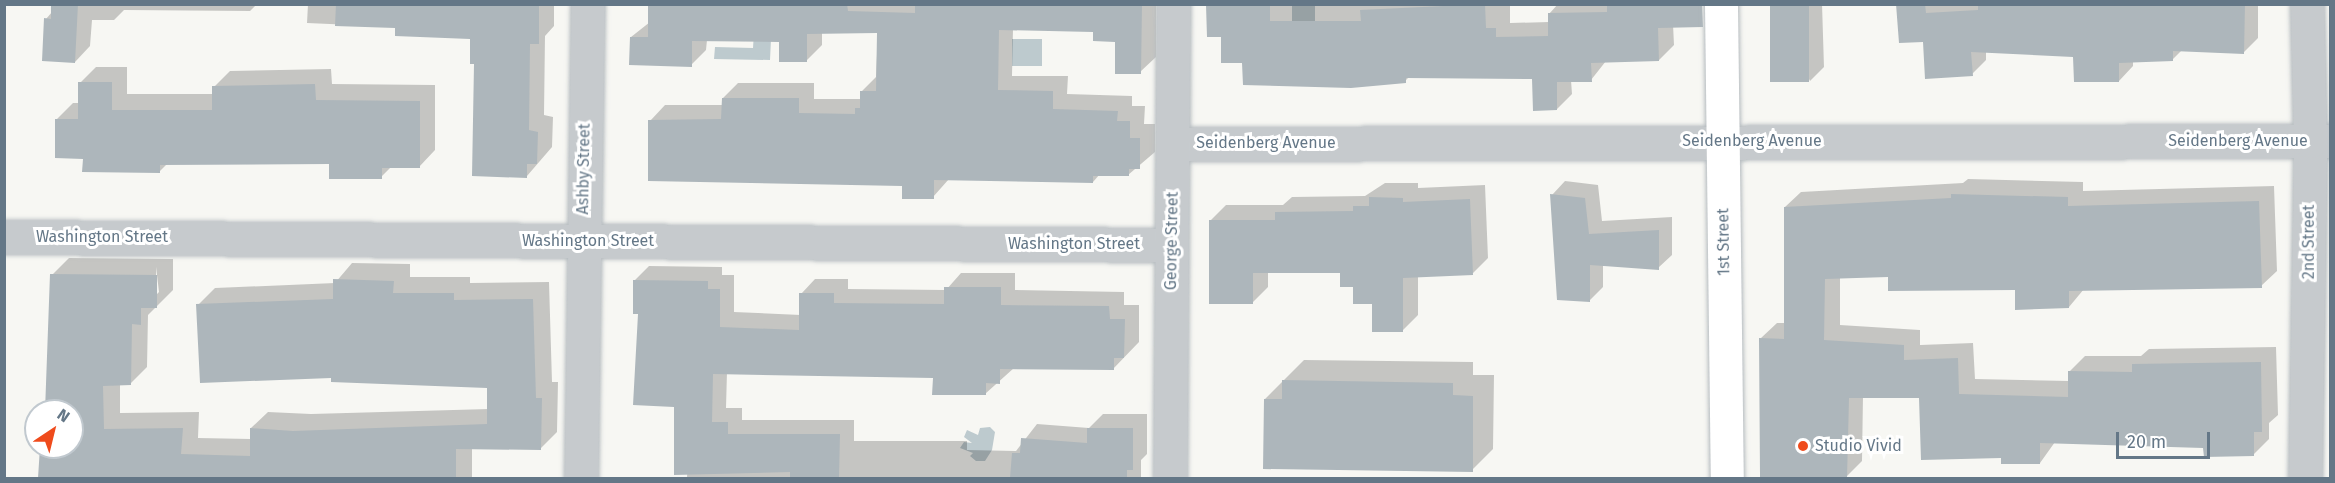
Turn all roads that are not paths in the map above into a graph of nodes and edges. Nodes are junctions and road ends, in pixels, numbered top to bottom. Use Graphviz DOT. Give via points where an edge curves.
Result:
graph roads {
  1 [pos="588,4"];
  2 [pos="1173,4"];
  3 [pos="1721,4"];
  4 [pos="2307,4"];
  5 [pos="1722,141"];
  6 [pos="2320,141"];
  7 [pos="1174,144"];
  8 [pos="4,237"];
  9 [pos="583,241"];
  10 [pos="1171,245"];
  11 [pos="581,478"];
  12 [pos="1170,478"];
  13 [pos="1727,478"];
  14 [pos="2305,478"];
  1 -- 9 [label="street, Ashby Street"];
  2 -- 7 [label="street, George Street"];
  3 -- 5 [label="main road, 1st Street"];
  4 -- 6 [label="street, 2nd Street"];
  5 -- 6 [label="street, Seidenberg Avenue"];
  5 -- 7 [label="street, Seidenberg Avenue"];
  5 -- 13 [label="main road, 1st Street"];
  6 -- 14 [label="street, 2nd Street"];
  7 -- 10 [label="street, George Street"];
  8 -- 9 [label="street, Washington Street"];
  9 -- 10 [label="street, Washington Street"];
  9 -- 11 [label="street, Ashby Street"];
  10 -- 12 [label="street, George Street"];
}
